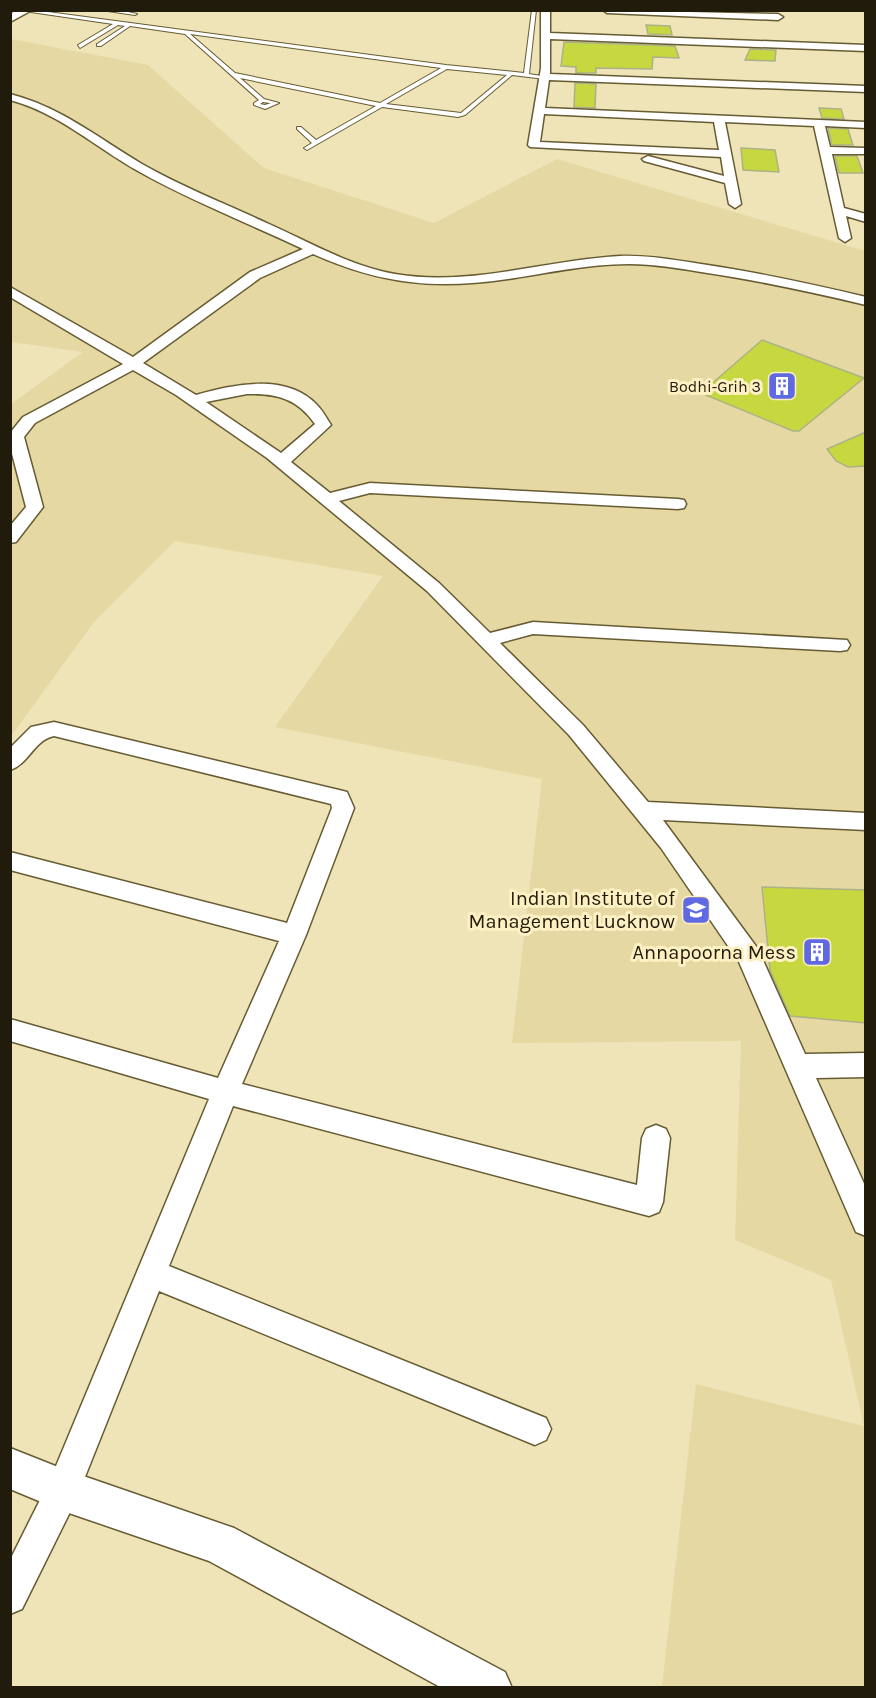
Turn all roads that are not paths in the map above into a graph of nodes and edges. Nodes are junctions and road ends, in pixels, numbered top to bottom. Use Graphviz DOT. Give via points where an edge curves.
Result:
graph roads {
  1 [pos="69,10"];
  2 [pos="534,10"];
  3 [pos="545,10"];
  4 [pos="607,10"];
  5 [pos="27,11"];
  6 [pos="104,11"];
  7 [pos="137,12"];
  8 [pos="60,16"];
  9 [pos="10,19"];
  10 [pos="90,20"];
  11 [pos="118,24"];
  12 [pos="129,26"];
  13 [pos="639,26"];
  14 [pos="781,27"];
  15 [pos="187,34"];
  16 [pos="546,36"];
  17 [pos="99,45"];
  18 [pos="80,46"];
  19 [pos="866,48"];
  20 [pos="447,67"];
  21 [pos="545,72"];
  22 [pos="512,74"];
  23 [pos="234,75"];
  24 [pos="526,75"];
  25 [pos="866,81"];
  26 [pos="866,89"];
  27 [pos="10,97"];
  28 [pos="262,100"];
  29 [pos="381,105"];
  30 [pos="540,111"];
  31 [pos="719,119"];
  32 [pos="819,123"];
  33 [pos="866,125"];
  34 [pos="299,128"];
  35 [pos="316,142"];
  36 [pos="307,148"];
  37 [pos="608,149"];
  38 [pos="825,150"];
  39 [pos="866,151"];
  40 [pos="726,154"];
  41 [pos="731,181"];
  42 [pos="735,204"];
  43 [pos="838,210"];
  44 [pos="866,218"];
  45 [pos="845,238"];
  46 [pos="314,249"];
  47 [pos="10,291"];
  48 [pos="866,301"];
  49 [pos="133,364"];
  50 [pos="194,401"];
  51 [pos="281,462"];
  52 [pos="326,499"];
  53 [pos="678,504"];
  54 [pos="10,538"];
  55 [pos="487,640"];
  56 [pos="840,645"];
  57 [pos="10,762"];
  58 [pos="642,810"];
  59 [pos="866,822"];
  60 [pos="10,861"];
  61 [pos="294,935"];
  62 [pos="10,1030"];
  63 [pos="866,1065"];
  64 [pos="796,1066"];
  65 [pos="225,1092"];
  66 [pos="656,1138"];
  67 [pos="866,1222"];
  68 [pos="151,1273"];
  69 [pos="536,1429"];
  70 [pos="10,1468"];
  71 [pos="63,1490"];
  72 [pos="10,1597"];
  73 [pos="489,1688"];
  1 -- 8 [label="lane"];
  2 -- 24 [label="lane"];
  3 -- 16 [label="street"];
  4 -- 13 [label="street"];
  5 -- 8 [label="lane"];
  5 -- 9 [label="street"];
  6 -- 7 [label="lane"];
  6 -- 10 [label="lane"];
  7 -- 11 [label="lane"];
  8 -- 10 [label="lane"];
  10 -- 11 [label="lane"];
  11 -- 12 [label="lane"];
  11 -- 18 [label="lane"];
  12 -- 15 [label="lane"];
  12 -- 17 [label="lane"];
  13 -- 14 [label="street"];
  13 -- 14 [label="street"];
  13 -- 16 [label="street"];
  14 -- 19 [label="street"];
  15 -- 20 [label="lane"];
  15 -- 23 [label="lane"];
  16 -- 21 [label="street"];
  20 -- 22 [label="lane"];
  20 -- 29 [label="lane"];
  21 -- 24 [label="lane"];
  21 -- 25 [label="street"];
  21 -- 26 [label="street"];
  21 -- 30 [label="street"];
  22 -- 24 [label="lane"];
  22 -- 29 [label="lane" via="462,115"];
  23 -- 28 [label="lane"];
  23 -- 29 [label="lane"];
  27 -- 46 [label="street" via="55,112 140,168"];
  29 -- 35 [label="lane"];
  30 -- 31 [label="street"];
  30 -- 37 [label="street" via="534,146"];
  31 -- 32 [label="street"];
  31 -- 40 [label="street"];
  32 -- 33 [label="street"];
  32 -- 38 [label="street"];
  34 -- 35 [label="lane"];
  35 -- 36 [label="lane"];
  37 -- 40 [label="street"];
  37 -- 41 [label="street"];
  38 -- 39 [label="street"];
  38 -- 43 [label="street"];
  40 -- 41 [label="street"];
  41 -- 42 [label="street"];
  43 -- 44 [label="street"];
  43 -- 45 [label="street"];
  46 -- 48 [label="street" via="349,265 395,278 445,282 582,263 662,262 746,274"];
  46 -- 49 [label="street" via="255,275"];
  47 -- 49 [label="street"];
  49 -- 50 [label="street"];
  49 -- 54 [label="street" via="29,420 16,437 35,507"];
  50 -- 51 [label="street"];
  50 -- 51 [label="street" via="215,394 280,389 316,410 323,425"];
  51 -- 52 [label="street"];
  52 -- 53 [label="street" via="370,488"];
  52 -- 55 [label="street" via="434,587"];
  55 -- 56 [label="street" via="533,628"];
  55 -- 58 [label="street" via="576,730"];
  57 -- 61 [label="street" via="38,732 54,729 339,798 343,808"];
  58 -- 59 [label="street"];
  58 -- 64 [label="street" via="749,957"];
  60 -- 61 [label="street"];
  61 -- 65 [label="street"];
  62 -- 65 [label="street"];
  63 -- 64 [label="street"];
  64 -- 67 [label="street"];
  65 -- 66 [label="street" via="649,1202"];
  65 -- 68 [label="street"];
  68 -- 69 [label="street"];
  68 -- 71 [label="street"];
  70 -- 71 [label="street"];
  71 -- 72 [label="street"];
  71 -- 73 [label="street" via="219,1544"];
}
